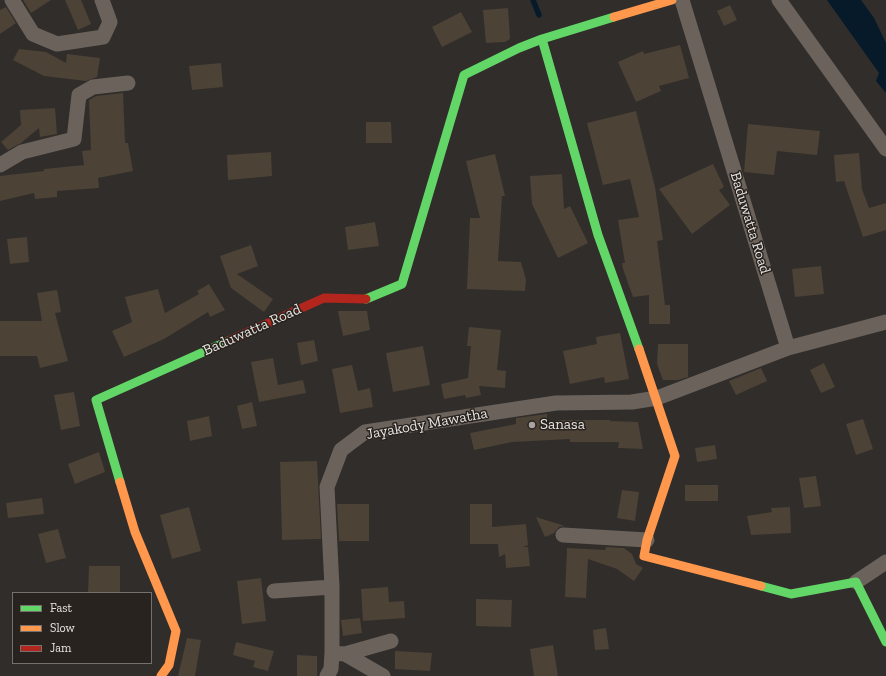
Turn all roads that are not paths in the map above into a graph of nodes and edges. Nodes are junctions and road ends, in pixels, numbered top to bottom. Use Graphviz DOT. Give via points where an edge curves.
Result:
graph roads {
  1 [pos="12,0"];
  2 [pos="102,0"];
  3 [pos="672,0"];
  4 [pos="682,0"];
  5 [pos="779,0"];
  6 [pos="542,39"];
  7 [pos="128,83"];
  8 [pos="886,149"];
  9 [pos="0,165"];
  10 [pos="886,322"];
  11 [pos="788,348"];
  12 [pos="655,394"];
  13 [pos="563,535"];
  14 [pos="647,540"];
  15 [pos="886,562"];
  16 [pos="856,582"];
  17 [pos="332,587"];
  18 [pos="274,592"];
  19 [pos="390,641"];
  20 [pos="886,642"];
  21 [pos="339,654"];
  22 [pos="161,676"];
  23 [pos="327,676"];
  24 [pos="383,676"];
  1 -- 2 [label="street" via="33,34 57,44 103,37 110,22"];
  3 -- 6 [label="street, Baduwatta Road"];
  4 -- 11 [label="street, Baduwatta Road"];
  5 -- 8 [label="street"];
  6 -- 12 [label="street" via="598,235"];
  6 -- 22 [label="street, Baduwatta Road" via="464,75 402,284 364,300 324,298 96,400 135,532 176,630 169,665"];
  7 -- 9 [label="street" via="94,87 79,95 74,139 22,152"];
  10 -- 11 [label="street"];
  11 -- 12 [label="street, Jayakody Mawatha"];
  12 -- 14 [label="street" via="674,456"];
  12 -- 17 [label="street, Jayakody Mawatha" via="632,402 556,403 365,432 341,450 327,487"];
  13 -- 14 [label="street"];
  14 -- 16 [label="street" via="644,556 791,594"];
  15 -- 16 [label="street"];
  16 -- 20 [label="street"];
  17 -- 18 [label="street"];
  17 -- 21 [label="street, Jayakody Mawatha"];
  19 -- 21 [label="street"];
  21 -- 23 [label="street, Jayakody Mawatha"];
  21 -- 24 [label="street"];
}
